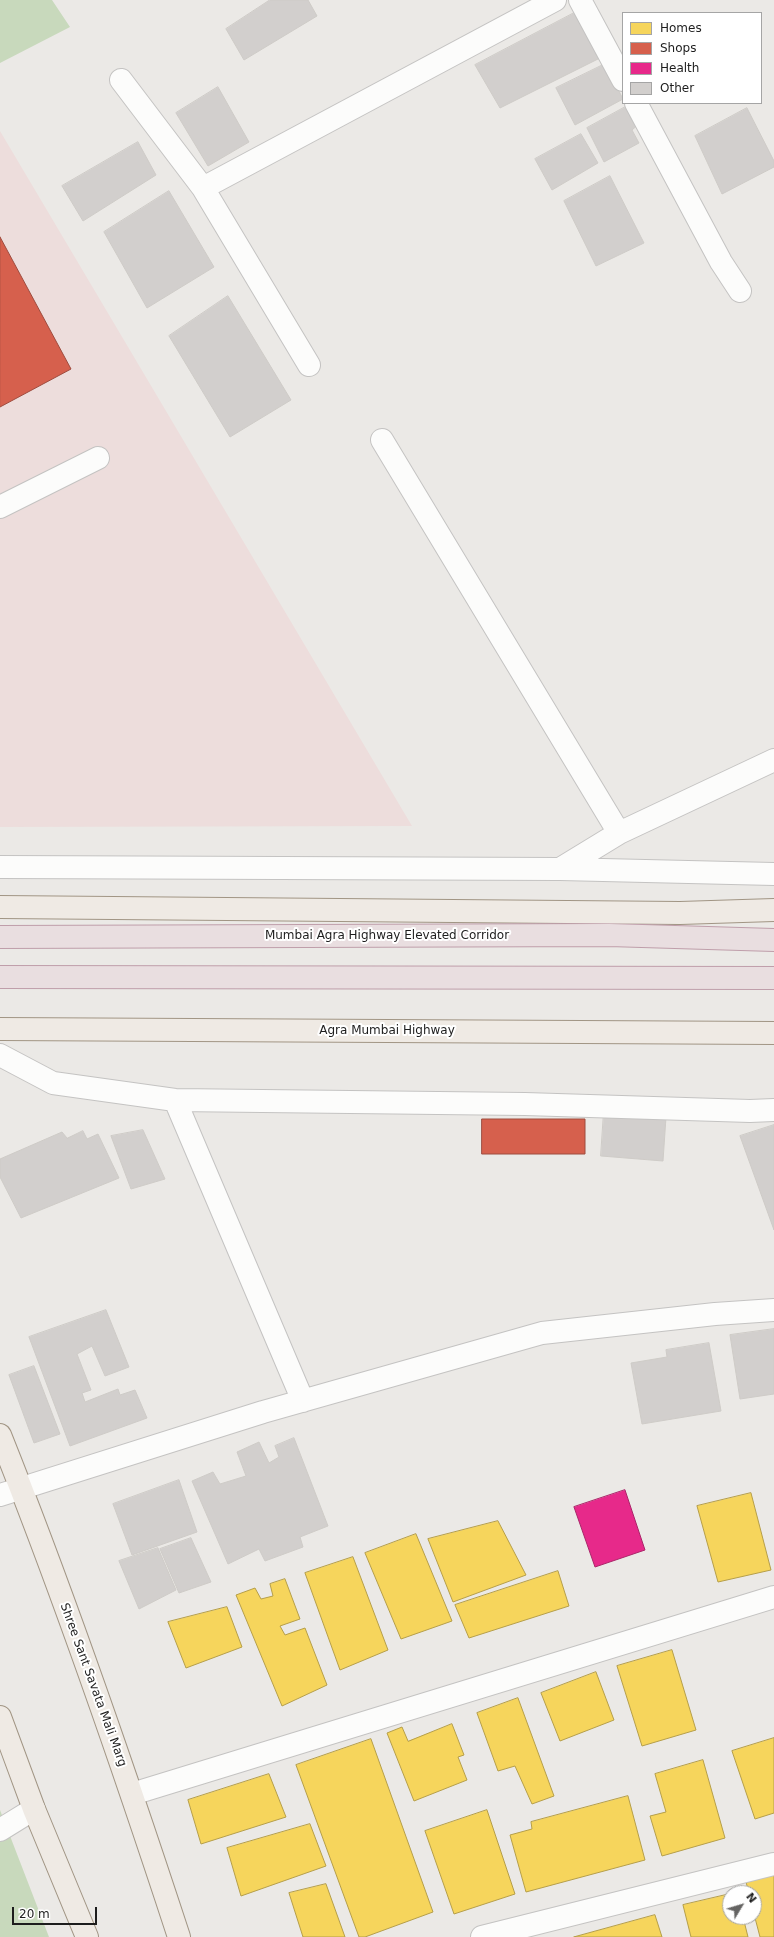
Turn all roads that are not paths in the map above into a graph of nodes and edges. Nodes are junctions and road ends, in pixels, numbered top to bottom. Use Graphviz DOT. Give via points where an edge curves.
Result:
graph roads {
  1 [pos="555,0"];
  2 [pos="580,0"];
  3 [pos="622,78"];
  4 [pos="121,80"];
  5 [pos="637,104"];
  6 [pos="202,188"];
  7 [pos="740,291"];
  8 [pos="309,365"];
  9 [pos="382,440"];
  10 [pos="98,458"];
  11 [pos="0,507"];
  12 [pos="774,760"];
  13 [pos="619,832"];
  14 [pos="0,867"];
  15 [pos="560,869"];
  16 [pos="774,874"];
  17 [pos="0,908"];
  18 [pos="774,910"];
  19 [pos="0,937"];
  20 [pos="774,940"];
  21 [pos="0,977"];
  22 [pos="774,978"];
  23 [pos="0,1030"];
  24 [pos="774,1033"];
  25 [pos="0,1055"];
  26 [pos="175,1100"];
  27 [pos="774,1110"];
  28 [pos="774,1310"];
  29 [pos="303,1401"];
  30 [pos="0,1435"];
  31 [pos="21,1488"];
  32 [pos="0,1495"];
  33 [pos="774,1597"];
  34 [pos="0,1717"];
  35 [pos="132,1794"];
  36 [pos="34,1809"];
  37 [pos="0,1830"];
  38 [pos="774,1864"];
  39 [pos="488,1936"];
  40 [pos="87,1937"];
  41 [pos="180,1937"];
  1 -- 6 [label="street"];
  2 -- 3 [label="street"];
  4 -- 6 [label="street"];
  5 -- 7 [label="street" via="721,262"];
  6 -- 8 [label="street"];
  9 -- 13 [label="street"];
  10 -- 11 [label="street"];
  12 -- 13 [label="street"];
  13 -- 15 [label="street"];
  14 -- 15 [label="street"];
  15 -- 16 [label="street"];
  17 -- 18 [label="main road" via="680,913"];
  19 -- 20 [label="highway, Mumbai Agra Highway Elevated Corridor" via="609,935"];
  21 -- 22 [label="highway"];
  23 -- 24 [label="main road, Agra Mumbai Highway"];
  25 -- 26 [label="street" via="53,1083"];
  26 -- 27 [label="street"];
  26 -- 29 [label="street"];
  28 -- 29 [label="street" via="542,1333"];
  29 -- 31 [label="street"];
  30 -- 31 [label="main road, Shree Sant Savata Mali Marg"];
  31 -- 32 [label="street"];
  31 -- 35 [label="main road, Shree Sant Savata Mali Marg"];
  33 -- 35 [label="street"];
  34 -- 36 [label="main road"];
  35 -- 41 [label="main road, Shree Sant Savata Mali Marg"];
  36 -- 37 [label="street"];
  36 -- 40 [label="main road"];
  38 -- 39 [label="street"];
}
